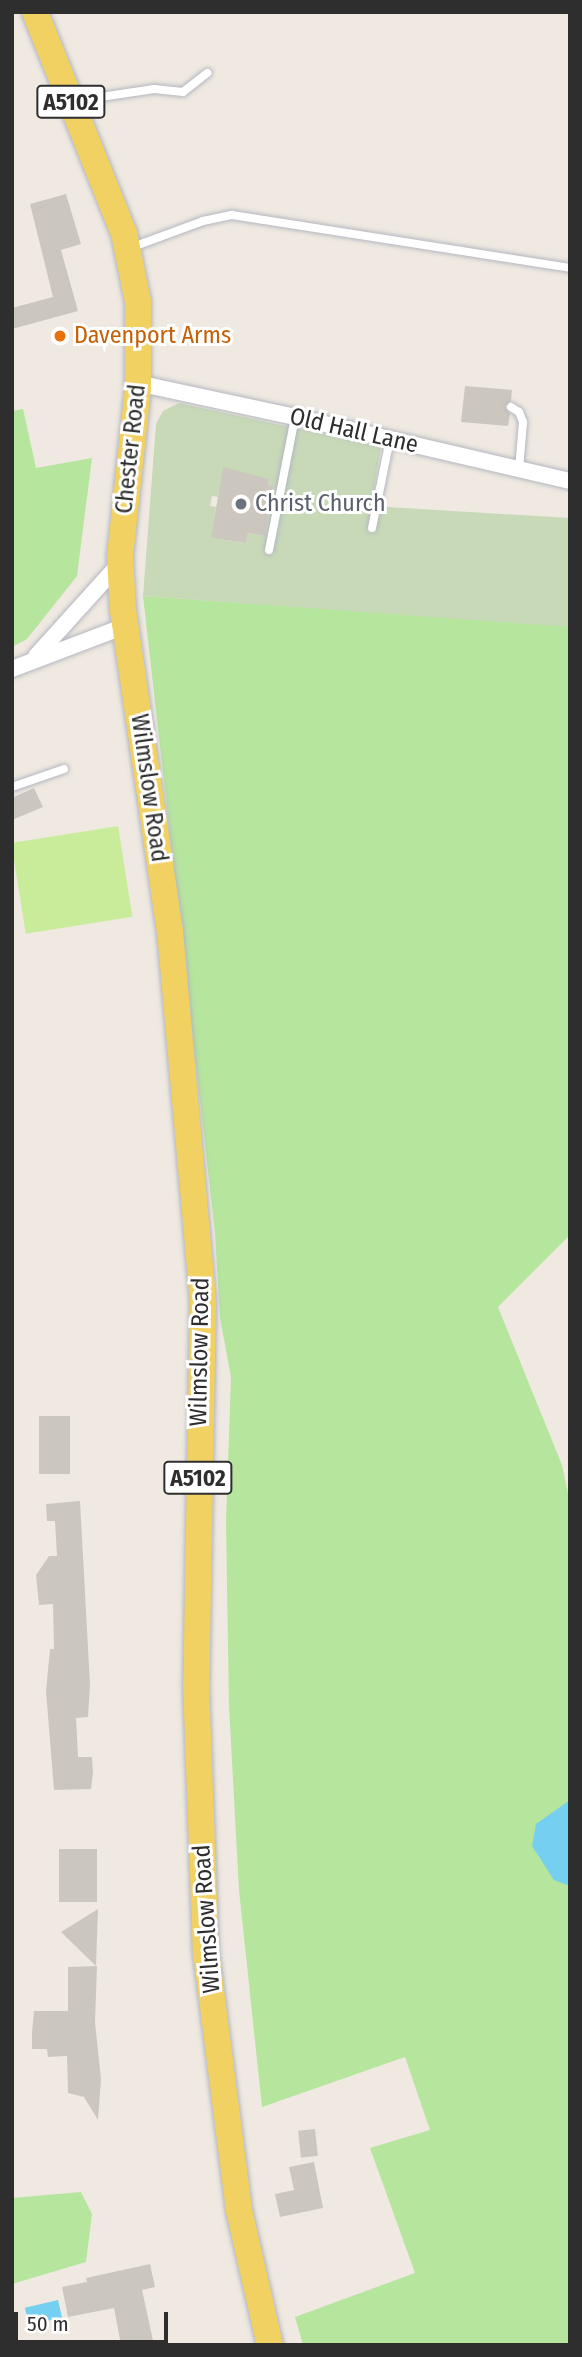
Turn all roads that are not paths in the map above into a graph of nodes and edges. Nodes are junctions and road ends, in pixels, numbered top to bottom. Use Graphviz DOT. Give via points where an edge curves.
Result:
graph roads {
  1 [pos="35,12"];
  2 [pos="207,73"];
  3 [pos="71,101"];
  4 [pos="127,248"];
  5 [pos="570,268"];
  6 [pos="138,388"];
  7 [pos="511,407"];
  8 [pos="295,417"];
  9 [pos="390,439"];
  10 [pos="519,470"];
  11 [pos="570,481"];
  12 [pos="372,528"];
  13 [pos="269,550"];
  14 [pos="120,563"];
  15 [pos="124,618"];
  16 [pos="36,656"];
  17 [pos="12,669"];
  18 [pos="64,769"];
  19 [pos="12,787"];
  20 [pos="270,2345"];
  1 -- 3 [label="main road, Chester Road / A5102"];
  2 -- 3 [label="lane" via="183,92 154,89"];
  3 -- 4 [label="main road, Chester Road / A5102"];
  4 -- 5 [label="lane" via="232,215"];
  4 -- 6 [label="main road, Chester Road / A5102" via="138,302"];
  6 -- 8 [label="street, Old Hall Lane" via="151,386"];
  6 -- 14 [label="main road, Chester Road / A5102"];
  7 -- 10 [label="lane" via="523,422"];
  8 -- 9 [label="street, Old Hall Lane"];
  8 -- 13 [label="lane"];
  9 -- 10 [label="street, Old Hall Lane"];
  9 -- 12 [label="lane"];
  10 -- 11 [label="street, Old Hall Lane"];
  14 -- 15 [label="main road, Chester Road / A5102"];
  14 -- 16 [label="street"];
  15 -- 16 [label="street"];
  15 -- 20 [label="main road, Wilmslow Road / A5102" via="170,931 203,1301 196,1670 206,1952 239,2210"];
  16 -- 17 [label="street"];
  18 -- 19 [label="lane"];
}
